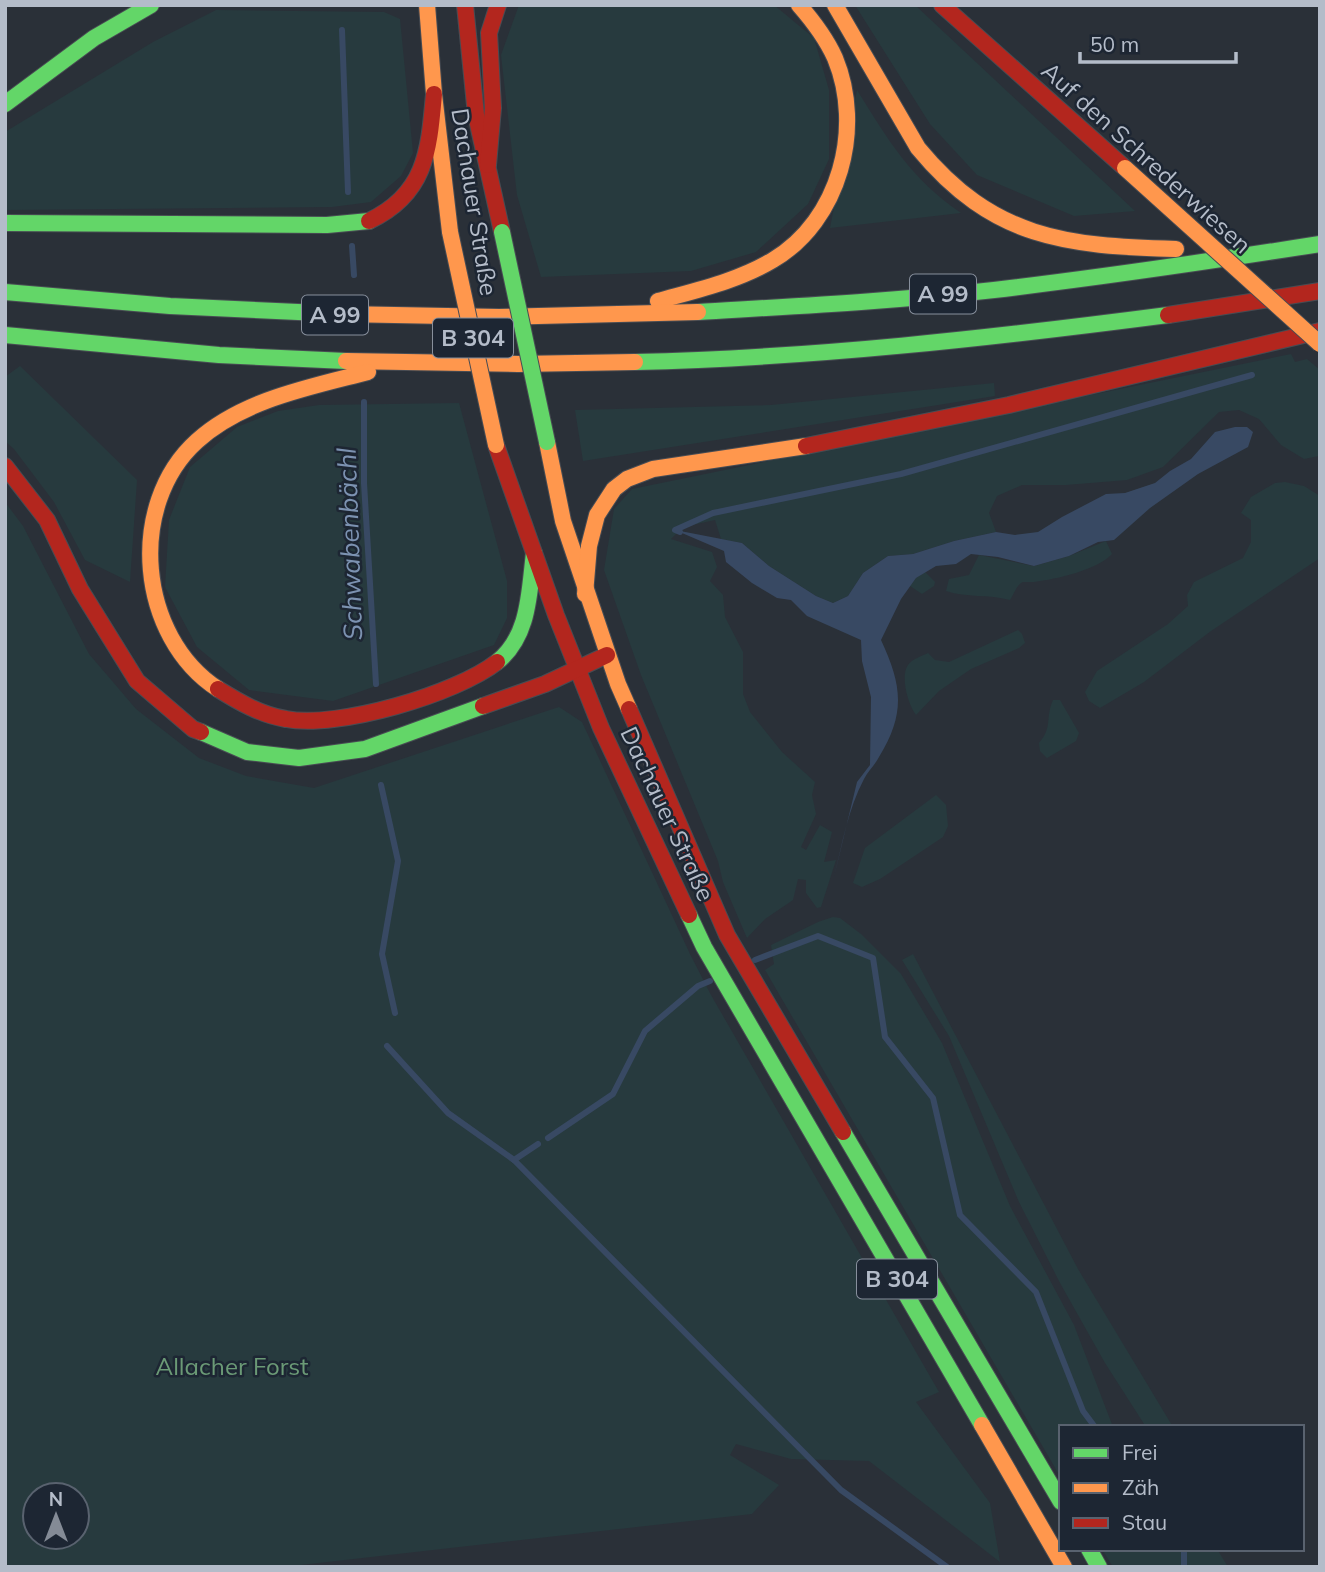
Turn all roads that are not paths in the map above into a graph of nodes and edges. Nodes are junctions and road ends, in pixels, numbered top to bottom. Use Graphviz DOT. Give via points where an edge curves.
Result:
graph roads {
  1 [pos="151,5"];
  2 [pos="427,5"];
  3 [pos="465,5"];
  4 [pos="498,5"];
  5 [pos="799,5"];
  6 [pos="835,5"];
  7 [pos="942,5"];
  8 [pos="434,94"];
  9 [pos="5,104"];
  10 [pos="488,164"];
  11 [pos="5,223"];
  12 [pos="1320,244"];
  13 [pos="1276,252"];
  14 [pos="1320,291"];
  15 [pos="5,292"];
  16 [pos="608,315"];
  17 [pos="1320,331"];
  18 [pos="5,335"];
  19 [pos="1320,344"];
  20 [pos="407,362"];
  21 [pos="5,466"];
  22 [pos="534,553"];
  23 [pos="585,594"];
  24 [pos="607,655"];
  25 [pos="577,668"];
  26 [pos="1059,1499"];
  27 [pos="1090,1551"];
  28 [pos="1064,1567"];
  29 [pos="1099,1567"];
  1 -- 9 [label="main road" via="100,34"];
  2 -- 8 [label="main road, Dachauer Straße / B 304"];
  3 -- 10 [label="main road, Dachauer Straße / B 304" via="476,116"];
  4 -- 10 [label="main road" via="489,33 493,107"];
  5 -- 16 [label="main road" via="828,43 844,83 843,158 826,203 810,227 776,258 748,272"];
  6 -- 13 [label="main road" via="919,149 954,187 981,207 1031,230 1075,243"];
  7 -- 19 [label="main road, Auf den Schrederwiesen, bridge"];
  8 -- 11 [label="main road" via="424,166 413,187 392,208 366,222"];
  8 -- 22 [label="main road, Dachauer Straße / B 304, bridge" via="450,232 496,444"];
  10 -- 23 [label="main road, Dachauer Straße / B 304, bridge" via="563,521"];
  12 -- 13 [label="main road, A 99"];
  13 -- 16 [label="main road, A 99" via="888,300"];
  14 -- 20 [label="main road, A 99" via="1189,314 852,351 612,363"];
  15 -- 16 [label="main road, A 99" via="250,312 436,318"];
  17 -- 23 [label="main road" via="987,410 653,469 627,478 605,497 593,525"];
  18 -- 20 [label="main road, A 99" via="252,357"];
  20 -- 22 [label="main road" via="307,389 226,418 178,460 164,483 149,554 159,616 179,652 228,698 272,717 307,721 345,718 429,695 487,669 504,656 525,617"];
  21 -- 25 [label="main road" via="47,520 80,589 137,681 193,729 247,752 299,758 365,749 545,684"];
  22 -- 25 [label="main road, Dachauer Straße / B 304"];
  23 -- 24 [label="main road, Dachauer Straße / B 304"];
  24 -- 25 [label="main road"];
  24 -- 26 [label="main road, Dachauer Straße / B 304" via="727,935"];
  25 -- 28 [label="main road, Dachauer Straße / B 304" via="704,947"];
  27 -- 29 [label="main road"];
}
